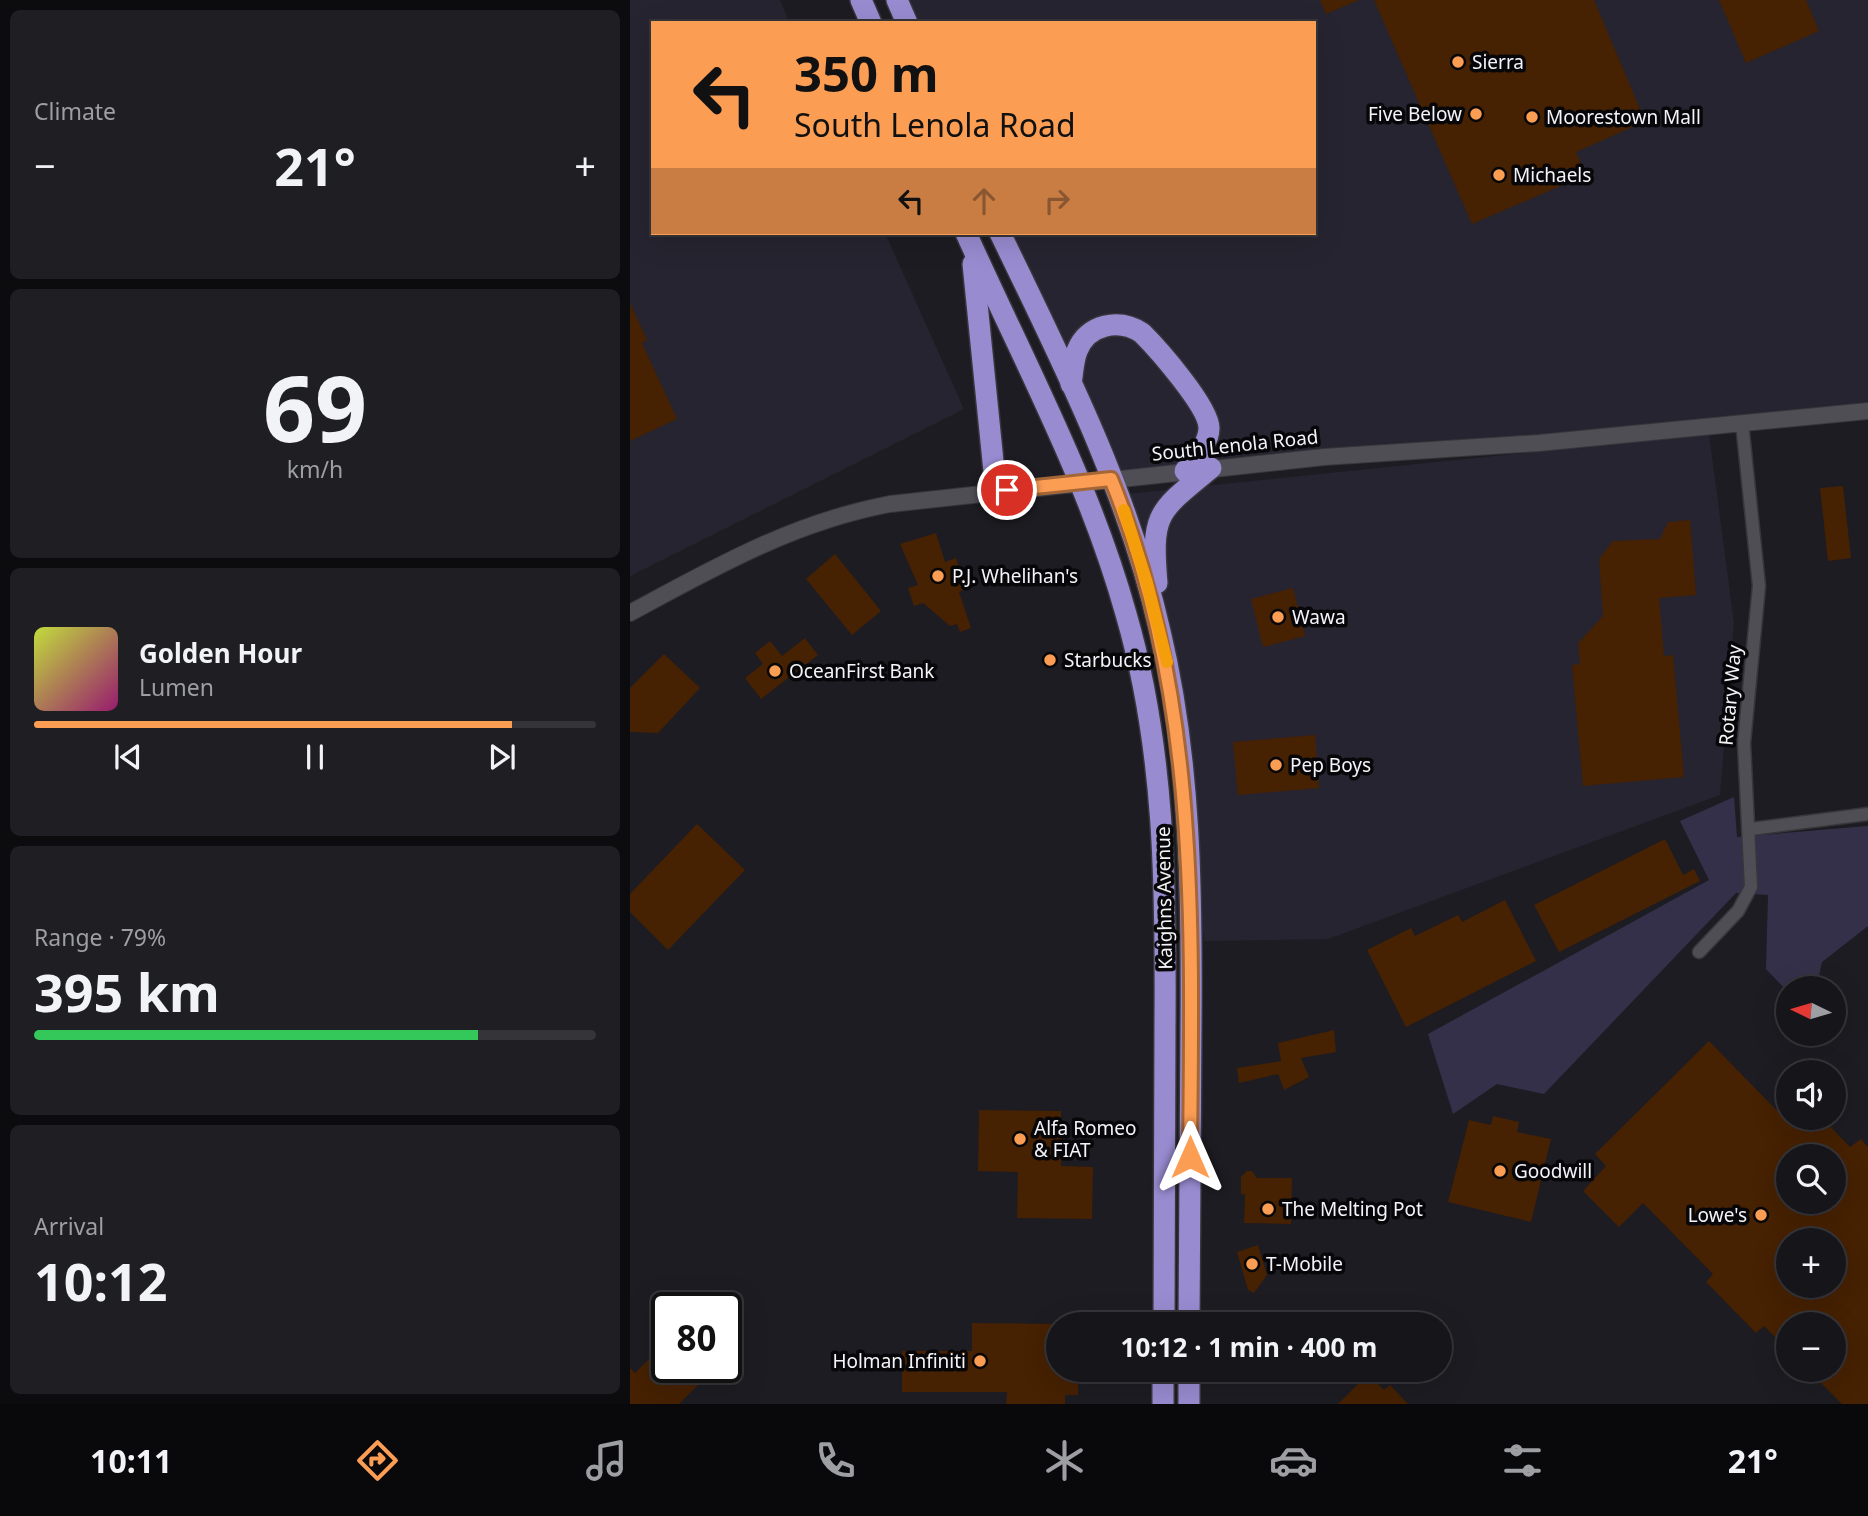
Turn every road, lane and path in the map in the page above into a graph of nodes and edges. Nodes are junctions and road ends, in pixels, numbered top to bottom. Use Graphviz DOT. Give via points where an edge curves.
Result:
graph roads {
  1 [pos="861,0"];
  2 [pos="897,0"];
  3 [pos="870,21"];
  4 [pos="906,21"];
  5 [pos="1001,235"];
  6 [pos="968,237"];
  7 [pos="1071,386"];
  8 [pos="1868,411"];
  9 [pos="1742,423"];
  10 [pos="1211,468"];
  11 [pos="1185,471"];
  12 [pos="1111,479"];
  13 [pos="1080,483"];
  14 [pos="996,491"];
  15 [pos="630,613"];
  16 [pos="1160,630"];
  17 [pos="1868,814"];
  18 [pos="1751,829"];
  19 [pos="1699,952"];
  20 [pos="1164,1312"];
  21 [pos="1189,1312"];
  22 [pos="1163,1382"];
  23 [pos="1189,1382"];
  24 [pos="1163,1404"];
  25 [pos="1189,1404"];
  1 -- 3 [label="highway"];
  2 -- 4 [label="highway"];
  5 -- 7 [label="highway"];
  6 -- 13 [label="highway, Kaighns Avenue"];
  6 -- 14 [label="highway"];
  7 -- 11 [label="highway" via="1077,351 1090,333 1114,324 1142,333 1208,421 1205,444"];
  7 -- 12 [label="highway"];
  8 -- 9 [label="street, South Lenola Road"];
  9 -- 10 [label="street, South Lenola Road"];
  9 -- 18 [label="street, Rotary Way" via="1759,586 1744,743"];
  10 -- 11 [label="street, South Lenola Road"];
  10 -- 16 [label="highway" via="1167,505 1157,523 1154,544"];
  11 -- 12 [label="street, South Lenola Road"];
  12 -- 13 [label="street, South Lenola Road"];
  12 -- 16 [label="highway, Kaighns Avenue"];
  13 -- 14 [label="street, South Lenola Road"];
  13 -- 20 [label="highway, Kaighns Avenue" via="1127,616 1152,736 1161,810 1166,923"];
  14 -- 15 [label="street, South Lenola Road" via="890,504 812,524 765,541"];
  16 -- 21 [label="highway, Kaighns Avenue" via="1181,761 1191,878"];
  17 -- 18 [label="street"];
  18 -- 19 [label="street, Rotary Way" via="1751,887 1738,911"];
  22 -- 24 [label="highway"];
  23 -- 25 [label="highway"];
}
